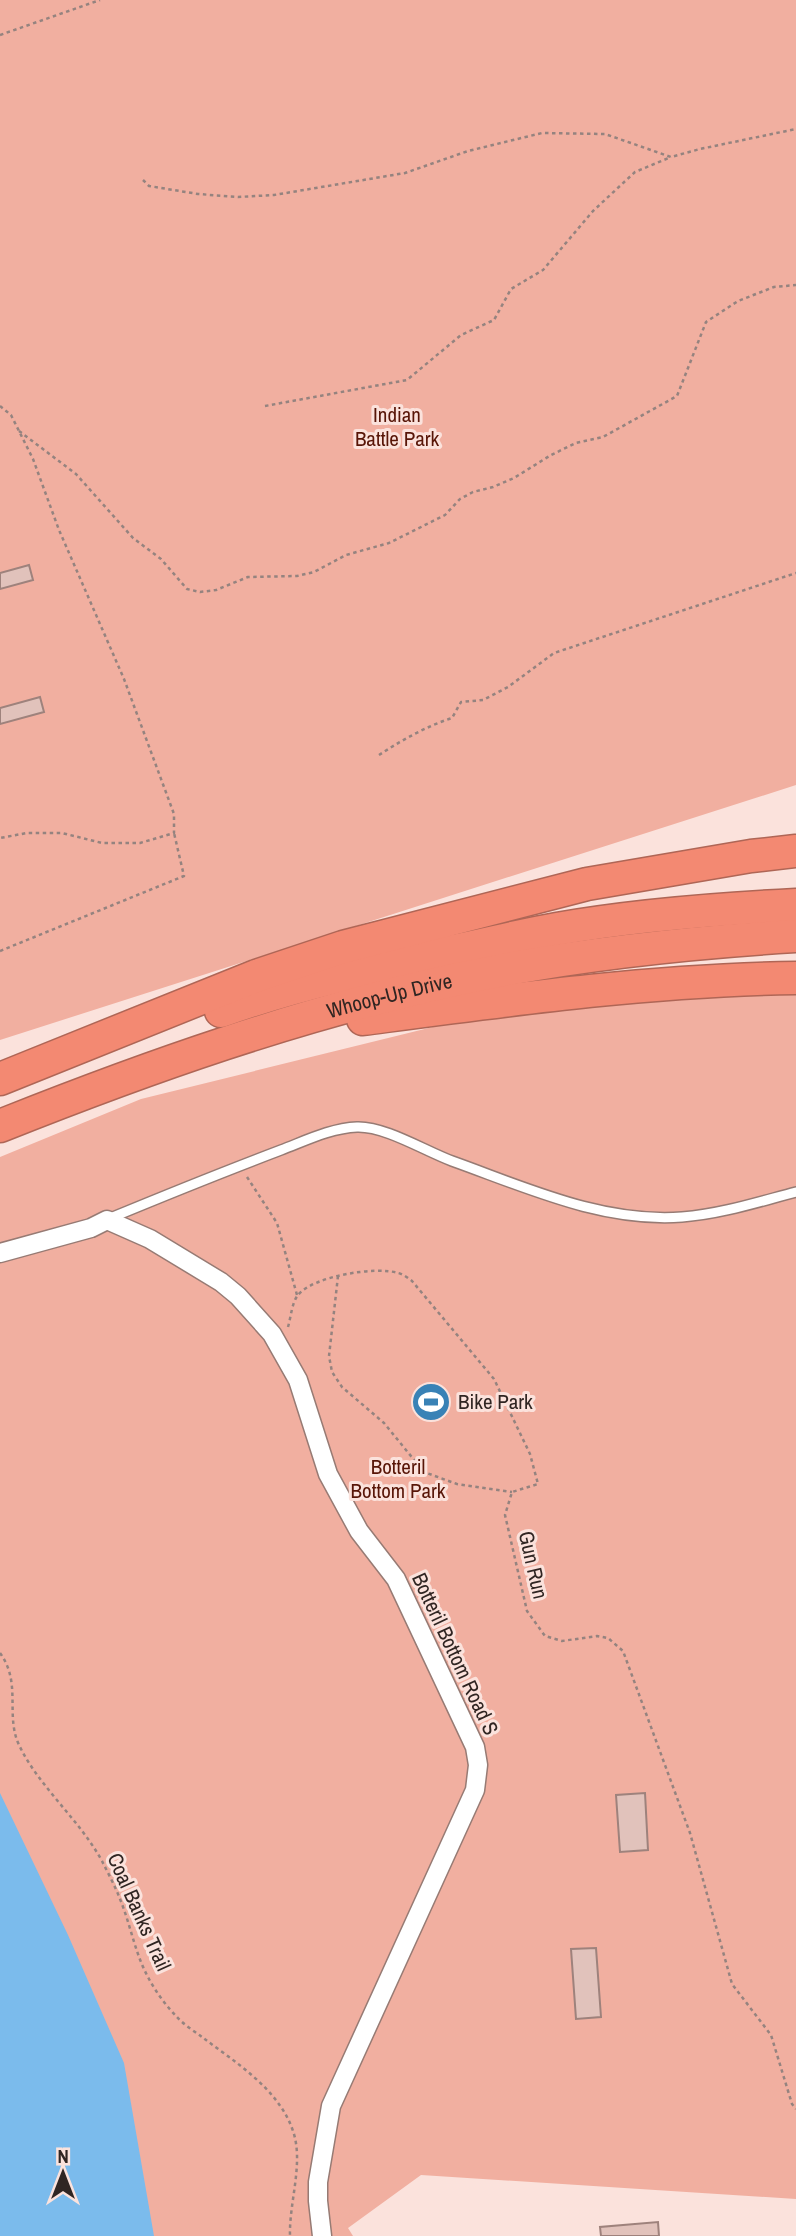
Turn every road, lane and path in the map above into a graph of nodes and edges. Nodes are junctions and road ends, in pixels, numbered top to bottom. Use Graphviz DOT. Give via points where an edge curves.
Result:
graph roads {
  1 [pos="100,0"];
  2 [pos="0,35"];
  3 [pos="796,129"];
  4 [pos="671,157"];
  5 [pos="143,180"];
  6 [pos="796,285"];
  7 [pos="0,406"];
  8 [pos="265,407"];
  9 [pos="19,431"];
  10 [pos="796,573"];
  11 [pos="379,755"];
  12 [pos="174,833"];
  13 [pos="0,838"];
  14 [pos="796,851"];
  15 [pos="796,905"];
  16 [pos="796,936"];
  17 [pos="0,951"];
  18 [pos="796,978"];
  19 [pos="251,1035"];
  20 [pos="0,1079"];
  21 [pos="0,1094"];
  22 [pos="0,1126"];
  23 [pos="240,1165"];
  24 [pos="796,1192"];
  25 [pos="107,1220"];
  26 [pos="0,1253"];
  27 [pos="338,1276"];
  28 [pos="297,1296"];
  29 [pos="272,1334"];
  30 [pos="512,1492"];
  31 [pos="0,1653"];
  32 [pos="796,2109"];
  33 [pos="290,2236"];
  34 [pos="322,2236"];
  1 -- 2 [label="path"];
  3 -- 4 [label="path"];
  4 -- 5 [label="path" via="605,134 542,133 405,173 274,195 198,194 149,186"];
  4 -- 8 [label="path" via="635,172 593,211 543,270 511,289 494,320 461,335 407,380"];
  6 -- 9 [label="path" via="774,287 738,301 706,322 677,396 603,437 576,443 514,478 473,492 445,515 388,543 345,555 298,576 248,577 215,590 187,589 161,559 132,538 76,474"];
  7 -- 9 [label="path"];
  9 -- 12 [label="path" via="124,679 174,814"];
  10 -- 11 [label="path" via="554,653 508,687 483,700 461,702 452,718"];
  12 -- 13 [label="path" via="140,843 102,843 62,833"];
  12 -- 17 [label="path" via="184,876"];
  14 -- 20 [label="highway" via="587,884 342,947 256,976"];
  15 -- 21 [label="highway, Whoop-Up Drive" via="638,917 399,962 236,1005"];
  16 -- 19 [label="highway, Whoop-Up Drive" via="539,964 399,992"];
  18 -- 19 [label="highway" via="616,988"];
  19 -- 22 [label="highway, Whoop-Up Drive" via="159,1064"];
  23 -- 24 [label="lane" via="335,1130 359,1127 381,1131 554,1198 617,1214 682,1217"];
  23 -- 25 [label="lane"];
  23 -- 28 [label="path" via="276,1223"];
  25 -- 26 [label="street"];
  25 -- 29 [label="street, Botteril Bottom Road S" via="150,1239 220,1282"];
  27 -- 28 [label="path" via="309,1286"];
  27 -- 30 [label="path" via="329,1356 342,1387 384,1423 424,1472 457,1484"];
  27 -- 30 [label="path" via="376,1270 399,1273 412,1281 494,1379 530,1454 538,1484"];
  28 -- 29 [label="path" via="286,1334"];
  29 -- 34 [label="street, Botteril Bottom Road S" via="298,1380 328,1474 359,1531 396,1579 470,1735 478,1765 475,1790 331,2106 318,2182"];
  30 -- 32 [label="path, Gun Run" via="505,1516 527,1611 545,1636 562,1641 608,1638 623,1651 690,1833 732,1984 771,2035"];
  31 -- 33 [label="path, Coal Banks Trail" via="14,1687 18,1743 100,1858 149,1979 178,2018 252,2075 283,2109 297,2149"];
}
